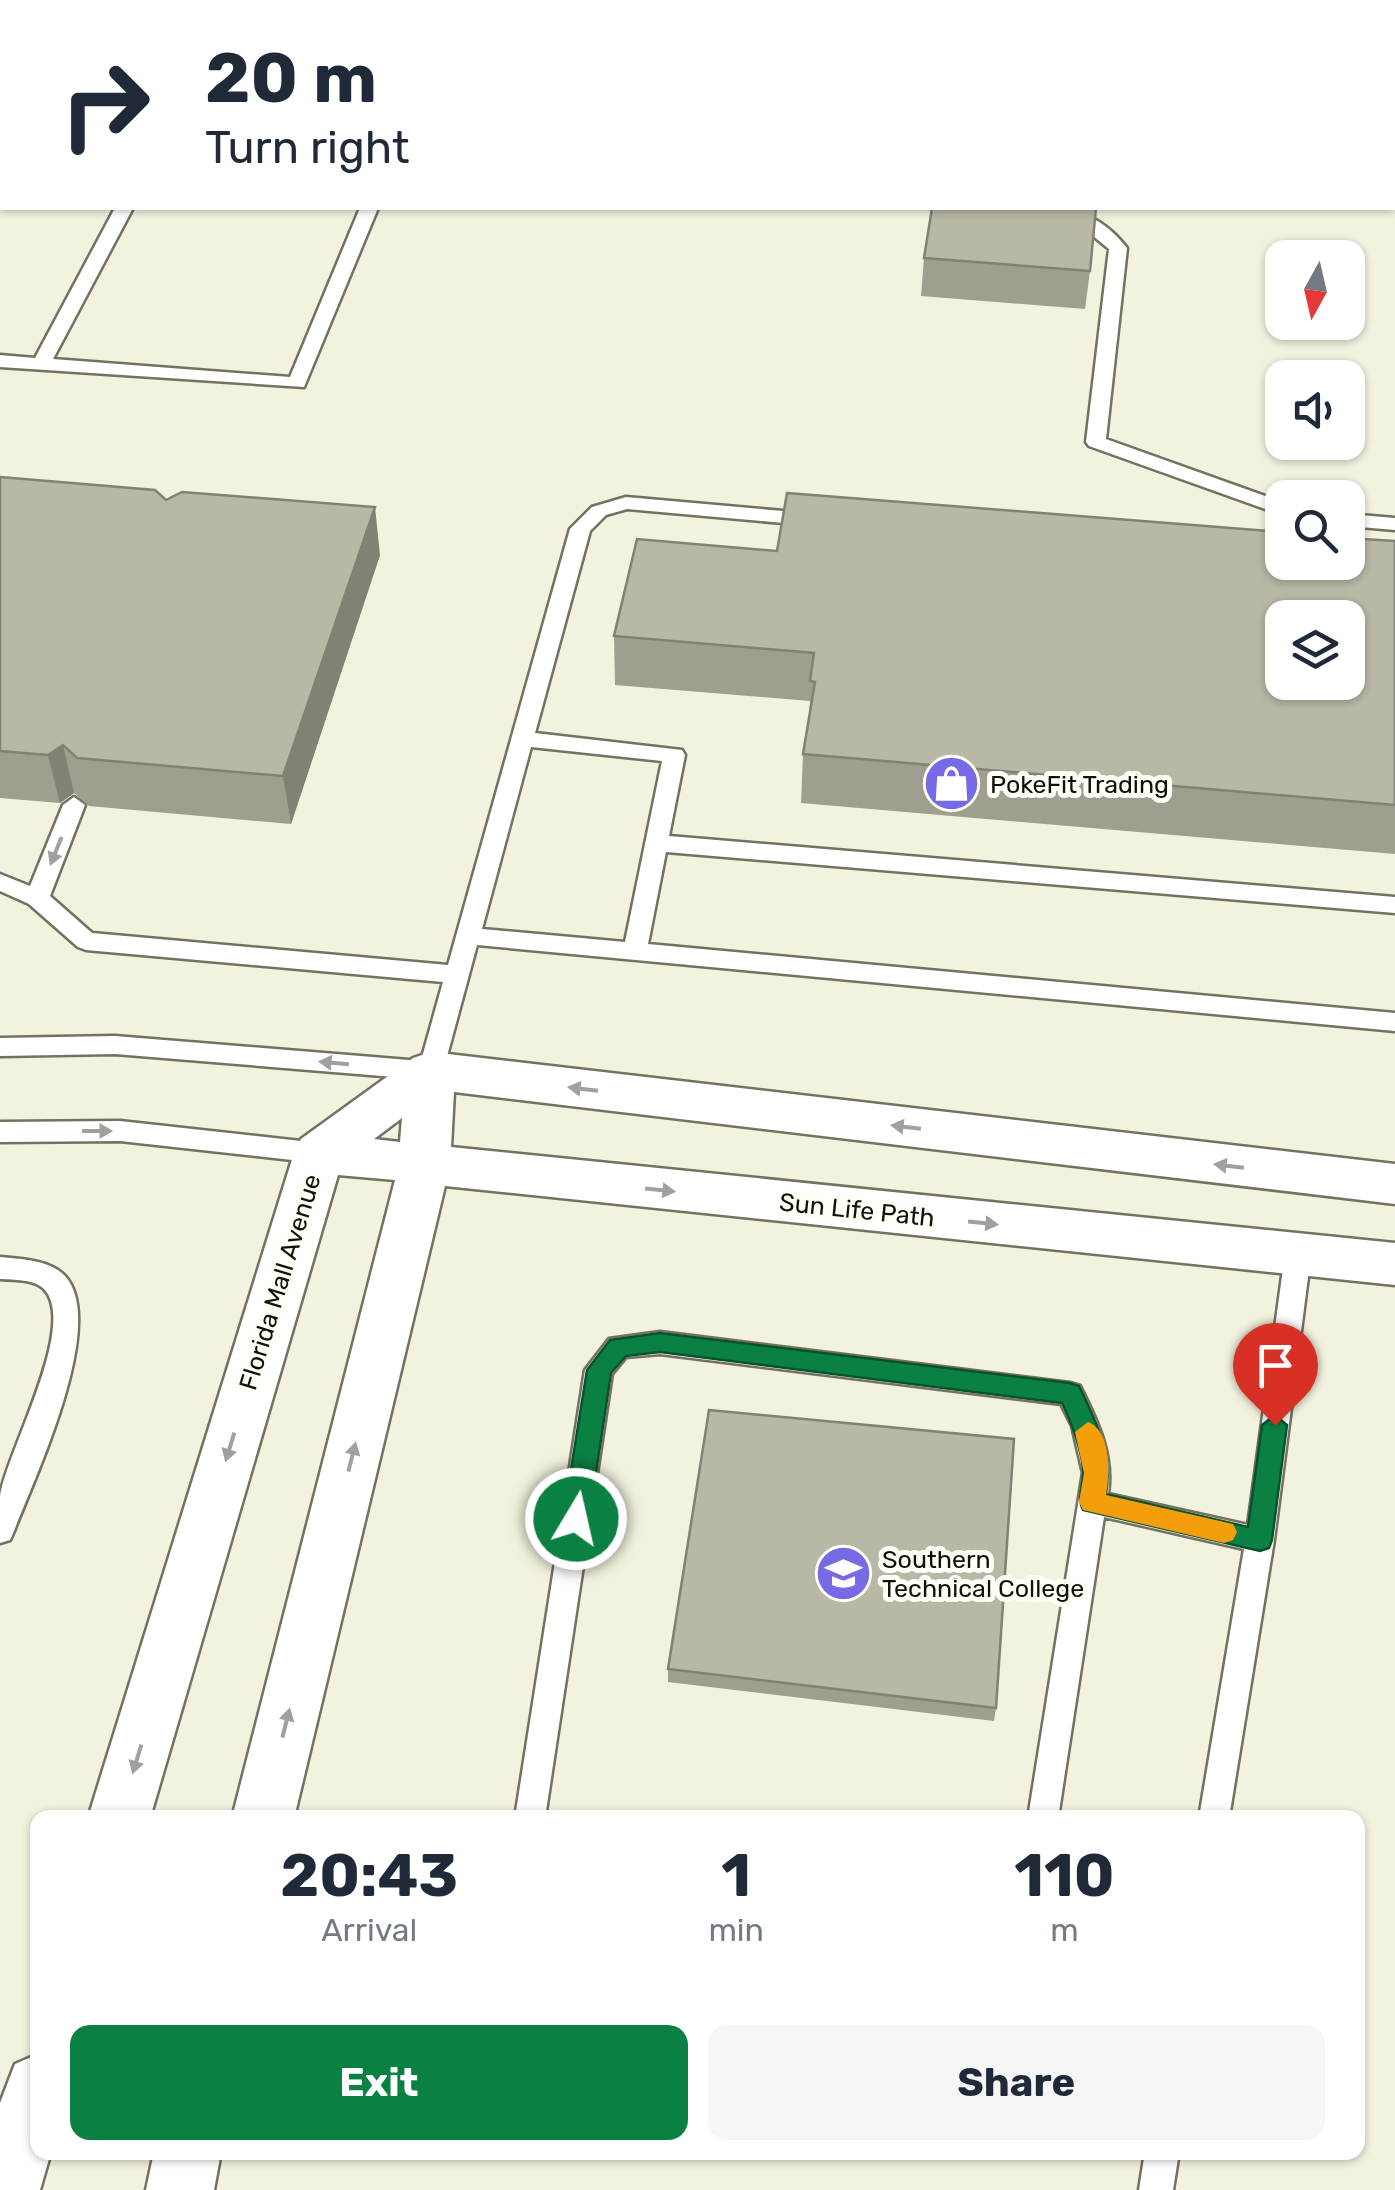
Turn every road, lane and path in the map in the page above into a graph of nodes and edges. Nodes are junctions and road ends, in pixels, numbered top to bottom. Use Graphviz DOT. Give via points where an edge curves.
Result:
graph roads {
  1 [pos="123,210"];
  2 [pos="368,210"];
  3 [pos="1066,210"];
  4 [pos="0,361"];
  5 [pos="41,364"];
  6 [pos="1265,503"];
  7 [pos="784,517"];
  8 [pos="1365,521"];
  9 [pos="1395,524"];
  10 [pos="522,739"];
  11 [pos="74,805"];
  12 [pos="656,844"];
  13 [pos="0,882"];
  14 [pos="37,898"];
  15 [pos="1395,905"];
  16 [pos="470,936"];
  17 [pos="635,951"];
  18 [pos="459,975"];
  19 [pos="1395,1022"];
  20 [pos="0,1047"];
  21 [pos="431,1071"];
  22 [pos="0,1132"];
  23 [pos="319,1153"];
  24 [pos="424,1166"];
  25 [pos="1310,1175"];
  26 [pos="1395,1184"];
  27 [pos="1298,1254"];
  28 [pos="1395,1264"];
  29 [pos="0,1268"];
  30 [pos="1092,1502"];
  31 [pos="0,1530"];
  32 [pos="1260,1540"];
  33 [pos="121,1810"];
  34 [pos="265,1810"];
  35 [pos="531,1810"];
  36 [pos="1043,1810"];
  37 [pos="1215,1810"];
  38 [pos="30,2113"];
  39 [pos="186,2160"];
  40 [pos="1161,2160"];
  41 [pos="6,2190"];
  42 [pos="180,2190"];
  43 [pos="1156,2190"];
  1 -- 5 [label="lane"];
  2 -- 5 [label="lane" via="297,384"];
  3 -- 6 [label="lane" via="1101,228 1118,248 1096,442"];
  4 -- 5 [label="lane"];
  7 -- 10 [label="lane" via="626,503 599,511 580,530 572,551"];
  8 -- 9 [label="lane"];
  10 -- 12 [label="lane" via="674,755"];
  10 -- 16 [label="lane"];
  11 -- 14 [label="lane, one-way"];
  12 -- 15 [label="lane"];
  12 -- 17 [label="lane"];
  13 -- 14 [label="lane"];
  14 -- 18 [label="lane" via="86,941"];
  16 -- 17 [label="lane"];
  16 -- 18 [label="lane"];
  17 -- 19 [label="lane"];
  18 -- 21 [label="lane"];
  21 -- 20 [label="lane, one-way" via="115,1045"];
  21 -- 23 [label="street, Florida Mall Avenue"];
  21 -- 24 [label="street"];
  25 -- 21 [label="street, one-way"];
  22 -- 23 [label="lane, one-way" via="120,1131"];
  23 -- 24 [label="street, Sun Life Path"];
  23 -- 33 [label="street, Florida Mall Avenue, one-way"];
  24 -- 27 [label="street, Sun Life Path, one-way"];
  34 -- 24 [label="street, one-way"];
  25 -- 26 [label="street"];
  25 -- 27 [label="street"];
  27 -- 28 [label="street, Sun Life Path"];
  27 -- 32 [label="lane"];
  29 -- 31 [label="lane" via="36,1272 58,1284 69,1307 56,1374"];
  30 -- 32 [label="lane"];
  30 -- 35 [label="lane" via="1097,1473 1070,1394 660,1342 619,1347 599,1370"];
  30 -- 36 [label="lane"];
  32 -- 37 [label="lane"];
  38 -- 41 [label="street"];
  39 -- 42 [label="street"];
  40 -- 43 [label="lane"];
}
